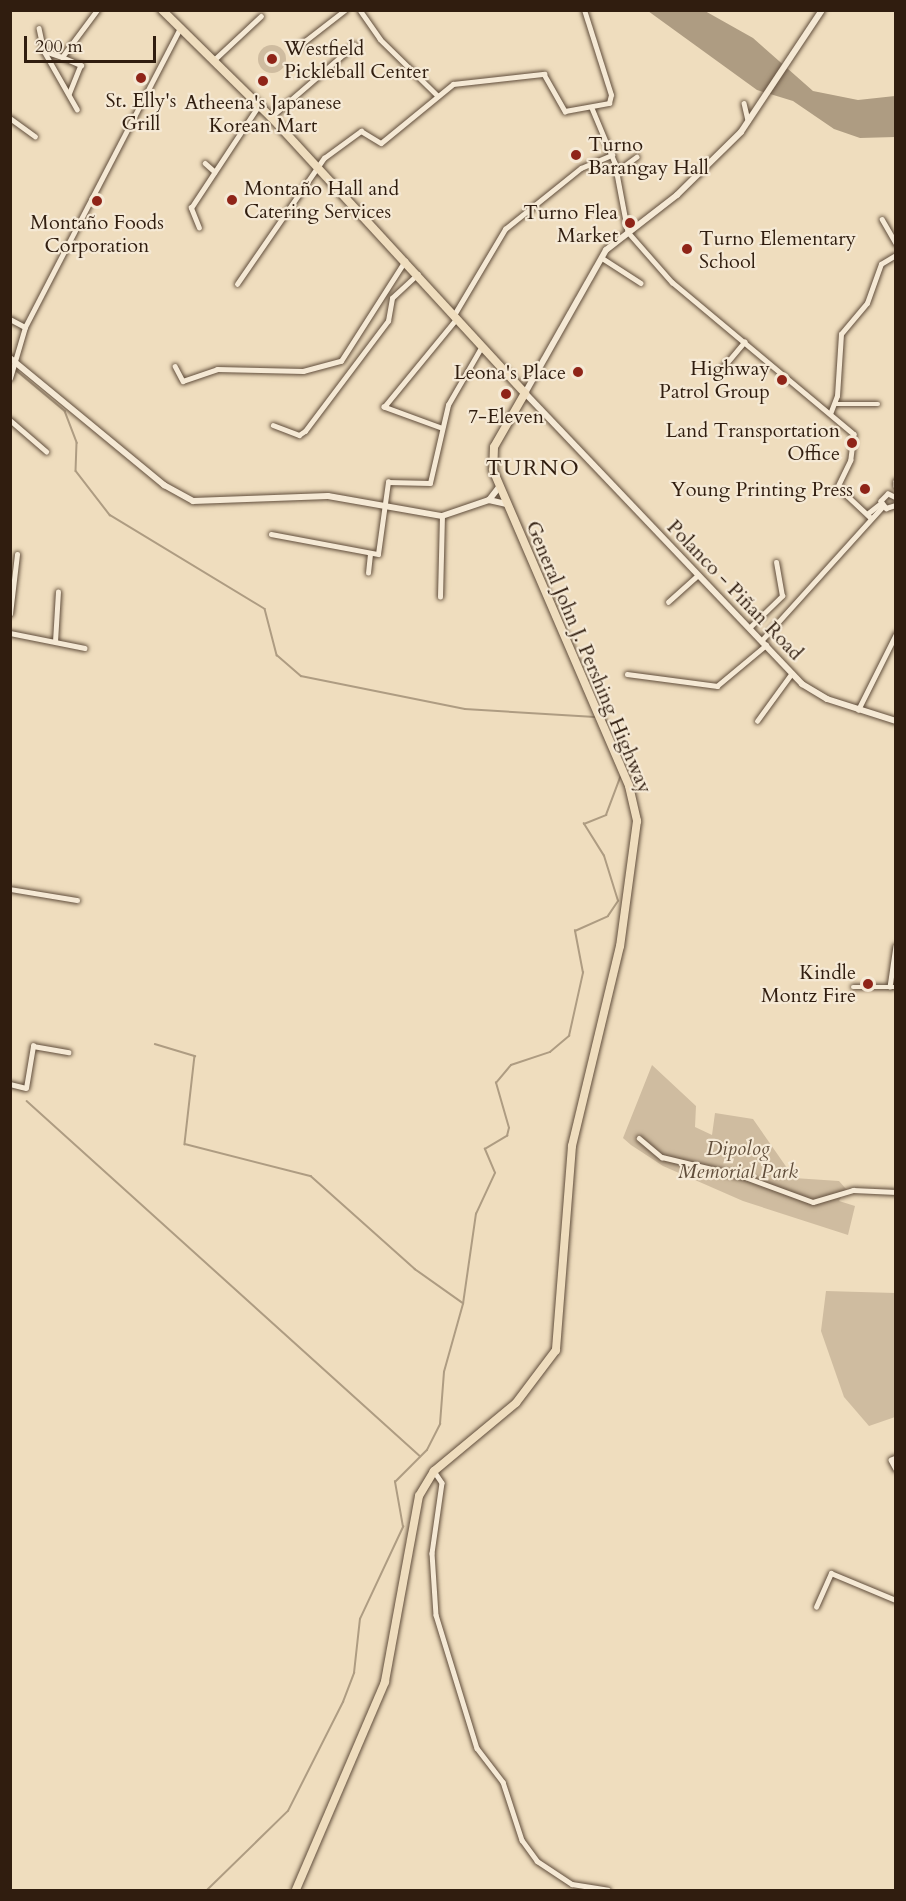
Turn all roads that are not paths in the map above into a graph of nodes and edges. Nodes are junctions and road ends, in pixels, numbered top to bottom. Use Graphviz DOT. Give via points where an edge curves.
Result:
graph roads {
  1 [pos="97,10"];
  2 [pos="162,10"];
  3 [pos="345,10"];
  4 [pos="360,10"];
  5 [pos="584,10"];
  6 [pos="822,10"];
  7 [pos="261,16"];
  8 [pos="39,28"];
  9 [pos="180,28"];
  10 [pos="354,45"];
  11 [pos="296,48"];
  12 [pos="45,51"];
  13 [pos="62,57"];
  14 [pos="214,60"];
  15 [pos="69,94"];
  16 [pos="438,96"];
  17 [pos="744,103"];
  18 [pos="259,105"];
  19 [pos="592,108"];
  20 [pos="77,109"];
  21 [pos="271,117"];
  22 [pos="10,118"];
  23 [pos="748,124"];
  24 [pos="35,136"];
  25 [pos="612,155"];
  26 [pos="636,157"];
  27 [pos="205,163"];
  28 [pos="316,166"];
  29 [pos="617,171"];
  30 [pos="215,172"];
  31 [pos="882,219"];
  32 [pos="200,228"];
  33 [pos="628,232"];
  34 [pos="896,243"];
  35 [pos="896,255"];
  36 [pos="602,258"];
  37 [pos="405,261"];
  38 [pos="418,274"];
  39 [pos="641,283"];
  40 [pos="237,284"];
  41 [pos="455,317"];
  42 [pos="10,320"];
  43 [pos="25,327"];
  44 [pos="744,342"];
  45 [pos="482,346"];
  46 [pos="12,363"];
  47 [pos="175,366"];
  48 [pos="720,371"];
  49 [pos="10,378"];
  50 [pos="525,393"];
  51 [pos="836,404"];
  52 [pos="878,404"];
  53 [pos="830,414"];
  54 [pos="10,420"];
  55 [pos="273,425"];
  56 [pos="441,428"];
  57 [pos="46,451"];
  58 [pos="499,487"];
  59 [pos="894,494"];
  60 [pos="489,500"];
  61 [pos="506,504"];
  62 [pos="882,505"];
  63 [pos="896,505"];
  64 [pos="385,506"];
  65 [pos="868,515"];
  66 [pos="442,516"];
  67 [pos="271,534"];
  68 [pos="17,554"];
  69 [pos="370,554"];
  70 [pos="776,563"];
  71 [pos="368,573"];
  72 [pos="698,575"];
  73 [pos="58,592"];
  74 [pos="440,597"];
  75 [pos="668,602"];
  76 [pos="10,614"];
  77 [pos="750,627"];
  78 [pos="10,633"];
  79 [pos="896,634"];
  80 [pos="55,642"];
  81 [pos="764,642"];
  82 [pos="85,648"];
  83 [pos="792,673"];
  84 [pos="627,674"];
  85 [pos="858,710"];
  86 [pos="757,721"];
  87 [pos="896,721"];
  88 [pos="10,889"];
  89 [pos="77,900"];
  90 [pos="896,946"];
  91 [pos="853,987"];
  92 [pos="892,987"];
  93 [pos="68,1052"];
  94 [pos="10,1084"];
  95 [pos="639,1138"];
  96 [pos="896,1192"];
  97 [pos="896,1458"];
  98 [pos="896,1468"];
  99 [pos="434,1472"];
  100 [pos="896,1600"];
  101 [pos="816,1607"];
  102 [pos="296,1890"];
  103 [pos="608,1890"];
  1 -- 13 [label="street"];
  2 -- 9 [label="highway"];
  3 -- 11 [label="street"];
  4 -- 16 [label="street" via="380,39"];
  5 -- 19 [label="street" via="612,98"];
  6 -- 23 [label="main road, General John J. Pershing Highway"];
  7 -- 14 [label="street"];
  8 -- 12 [label="street"];
  9 -- 14 [label="highway"];
  9 -- 43 [label="street"];
  10 -- 21 [label="street"];
  12 -- 13 [label="street"];
  12 -- 15 [label="street"];
  13 -- 15 [label="street" via="81,65"];
  14 -- 18 [label="highway"];
  15 -- 20 [label="street"];
  16 -- 19 [label="street" via="457,82 543,74 565,111"];
  16 -- 28 [label="street" via="381,144 361,131"];
  17 -- 23 [label="street"];
  18 -- 21 [label="highway"];
  18 -- 30 [label="street"];
  19 -- 25 [label="street"];
  21 -- 28 [label="highway"];
  22 -- 24 [label="street"];
  23 -- 33 [label="main road, General John J. Pershing Highway" via="677,195"];
  25 -- 29 [label="street"];
  25 -- 41 [label="street" via="581,168 505,229"];
  26 -- 29 [label="street"];
  27 -- 30 [label="street"];
  28 -- 37 [label="highway"];
  28 -- 40 [label="street"];
  29 -- 33 [label="street"];
  30 -- 32 [label="street" via="190,212"];
  31 -- 34 [label="street"];
  33 -- 36 [label="main road, General John J. Pershing Highway"];
  33 -- 44 [label="street" via="672,282"];
  35 -- 51 [label="street" via="881,264 867,303 841,334"];
  36 -- 39 [label="street"];
  36 -- 50 [label="main road, General John J. Pershing Highway"];
  37 -- 38 [label="highway"];
  37 -- 47 [label="street" via="341,361 303,371 217,369 183,381"];
  38 -- 41 [label="highway"];
  38 -- 55 [label="street" via="392,298 388,321 305,431 299,435"];
  41 -- 45 [label="highway"];
  41 -- 56 [label="street" via="384,407"];
  42 -- 43 [label="street"];
  43 -- 46 [label="street"];
  44 -- 48 [label="street"];
  44 -- 53 [label="street"];
  45 -- 50 [label="highway"];
  45 -- 56 [label="street" via="460,378"];
  46 -- 49 [label="street"];
  46 -- 64 [label="main road" via="186,498 210,502 319,495"];
  50 -- 58 [label="highway, General John J. Pershing Highway" via="492,453"];
  50 -- 72 [label="main road, Polanco - Piñan Road"];
  51 -- 52 [label="street"];
  51 -- 53 [label="street"];
  53 -- 65 [label="street" via="856,439 840,493"];
  54 -- 57 [label="street"];
  56 -- 64 [label="street" via="429,483 391,480"];
  58 -- 60 [label="main road"];
  58 -- 61 [label="highway, General John J. Pershing Highway"];
  59 -- 62 [label="street" via="884,495"];
  60 -- 61 [label="main road"];
  60 -- 66 [label="main road"];
  61 -- 99 [label="highway, General John J. Pershing Highway" via="629,786 637,821 620,946 572,1146 556,1350 516,1402"];
  62 -- 63 [label="street"];
  62 -- 65 [label="street"];
  64 -- 66 [label="main road"];
  64 -- 69 [label="street" via="379,553"];
  65 -- 81 [label="street"];
  66 -- 74 [label="street"];
  67 -- 69 [label="street"];
  68 -- 76 [label="street"];
  69 -- 71 [label="street"];
  70 -- 77 [label="street" via="782,596"];
  72 -- 75 [label="street"];
  72 -- 77 [label="main road, Polanco - Piñan Road"];
  73 -- 80 [label="street"];
  77 -- 81 [label="main road, Polanco - Piñan Road"];
  78 -- 80 [label="street"];
  79 -- 85 [label="street"];
  80 -- 82 [label="street"];
  81 -- 83 [label="main road, Polanco - Piñan Road"];
  81 -- 84 [label="street" via="722,685"];
  83 -- 85 [label="main road, Polanco - Piñan Road" via="818,695"];
  83 -- 86 [label="street"];
  85 -- 87 [label="main road, Polanco - Piñan Road"];
  88 -- 89 [label="street"];
  90 -- 92 [label="street"];
  91 -- 92 [label="street"];
  93 -- 94 [label="street" via="33,1046 26,1088"];
  95 -- 96 [label="street" via="662,1157 745,1177 813,1202 853,1190"];
  97 -- 98 [label="street" via="891,1460"];
  99 -- 102 [label="highway, General John J. Pershing Highway" via="415,1507 385,1682"];
  99 -- 103 [label="street" via="442,1484 432,1553 436,1615 477,1748 503,1782 522,1840 537,1861 572,1884"];
  100 -- 101 [label="street" via="831,1573"];
}
